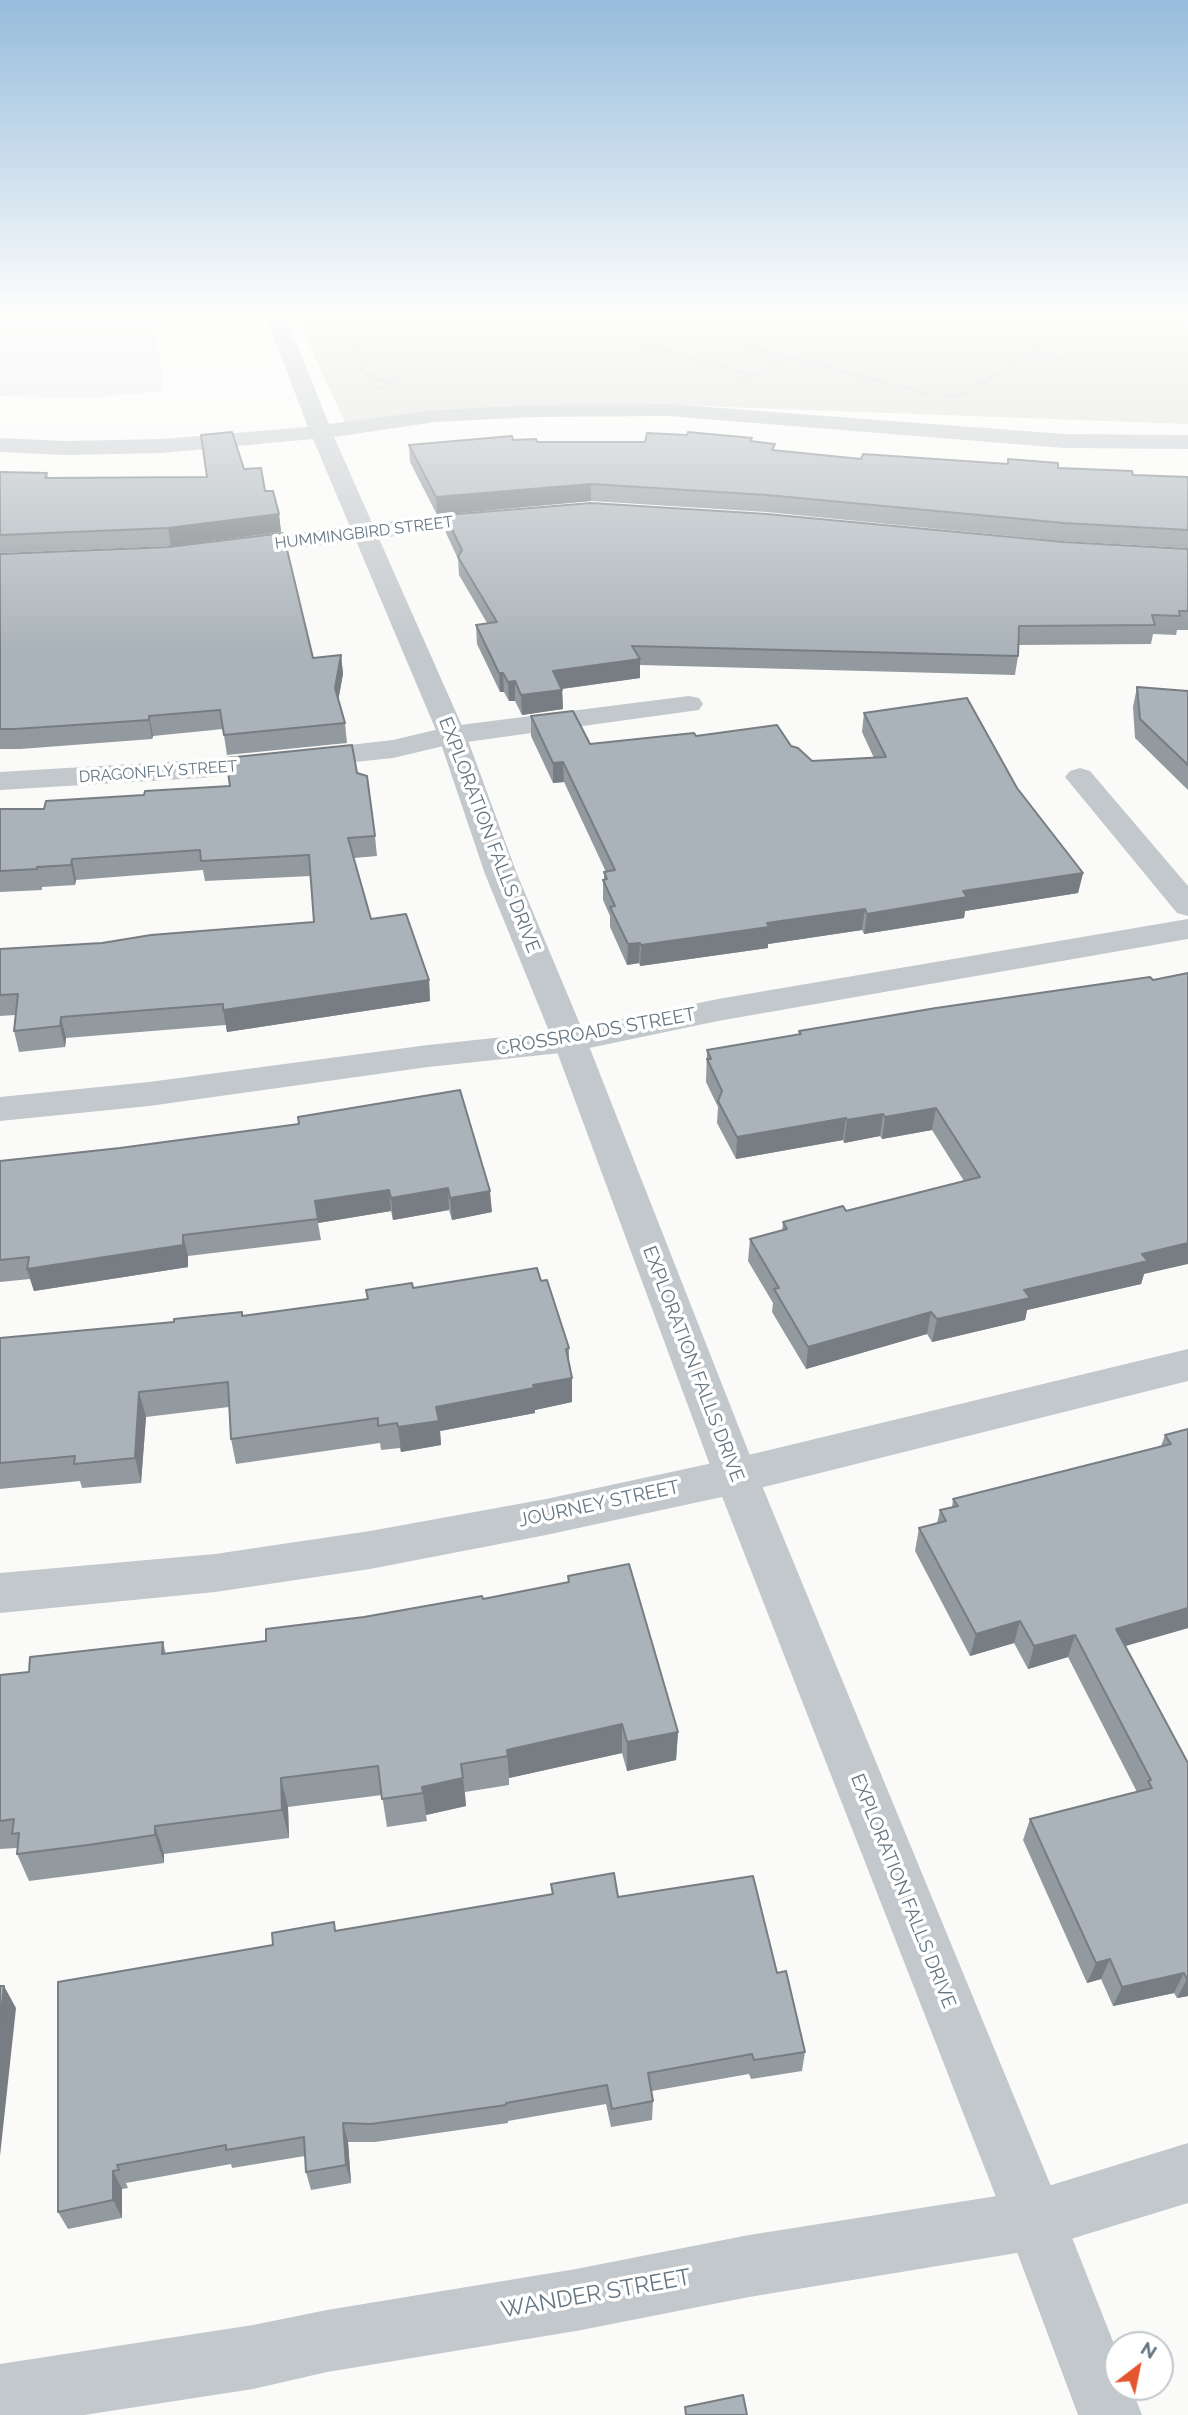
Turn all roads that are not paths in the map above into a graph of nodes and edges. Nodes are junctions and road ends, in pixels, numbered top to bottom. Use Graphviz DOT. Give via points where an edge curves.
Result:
graph roads {
  1 [pos="319,427"];
  2 [pos="363,427"];
  3 [pos="874,427"];
  4 [pos="321,432"];
  5 [pos="1188,442"];
  6 [pos="0,445"];
  7 [pos="517,516"];
  8 [pos="364,531"];
  9 [pos="208,552"];
  10 [pos="689,704"];
  11 [pos="453,735"];
  12 [pos="1080,777"];
  13 [pos="0,781"];
  14 [pos="1188,906"];
  15 [pos="1188,929"];
  16 [pos="570,1041"];
  17 [pos="0,1109"];
  18 [pos="1188,1365"];
  19 [pos="736,1476"];
  20 [pos="0,1593"];
  21 [pos="1188,2174"];
  22 [pos="1035,2220"];
  23 [pos="0,2396"];
  24 [pos="1110,2415"];
  1 -- 4 [label="street, EXPLORATION FALLS DRIVE"];
  2 -- 4 [label="street"];
  3 -- 5 [label="street" via="1148,444"];
  4 -- 6 [label="street" via="162,446"];
  4 -- 8 [label="street, EXPLORATION FALLS DRIVE"];
  7 -- 8 [label="street, HUMMINGBIRD STREET"];
  8 -- 9 [label="street, HUMMINGBIRD STREET"];
  8 -- 11 [label="street, EXPLORATION FALLS DRIVE"];
  10 -- 11 [label="street, DRAGONFLY STREET"];
  11 -- 13 [label="street, DRAGONFLY STREET" via="393,749 297,760"];
  11 -- 16 [label="street, EXPLORATION FALLS DRIVE" via="500,874"];
  12 -- 14 [label="street"];
  15 -- 16 [label="street, CROSSROADS STREET" via="719,1010"];
  16 -- 17 [label="street, CROSSROADS STREET"];
  16 -- 19 [label="street, EXPLORATION FALLS DRIVE"];
  18 -- 19 [label="street, JOURNEY STREET"];
  19 -- 20 [label="street, JOURNEY STREET" via="370,1550 215,1573"];
  19 -- 22 [label="street, EXPLORATION FALLS DRIVE"];
  21 -- 22 [label="street, WANDER STREET"];
  22 -- 23 [label="street, WANDER STREET" via="749,2266 253,2357"];
  22 -- 24 [label="street, EXPLORATION FALLS DRIVE"];
}
